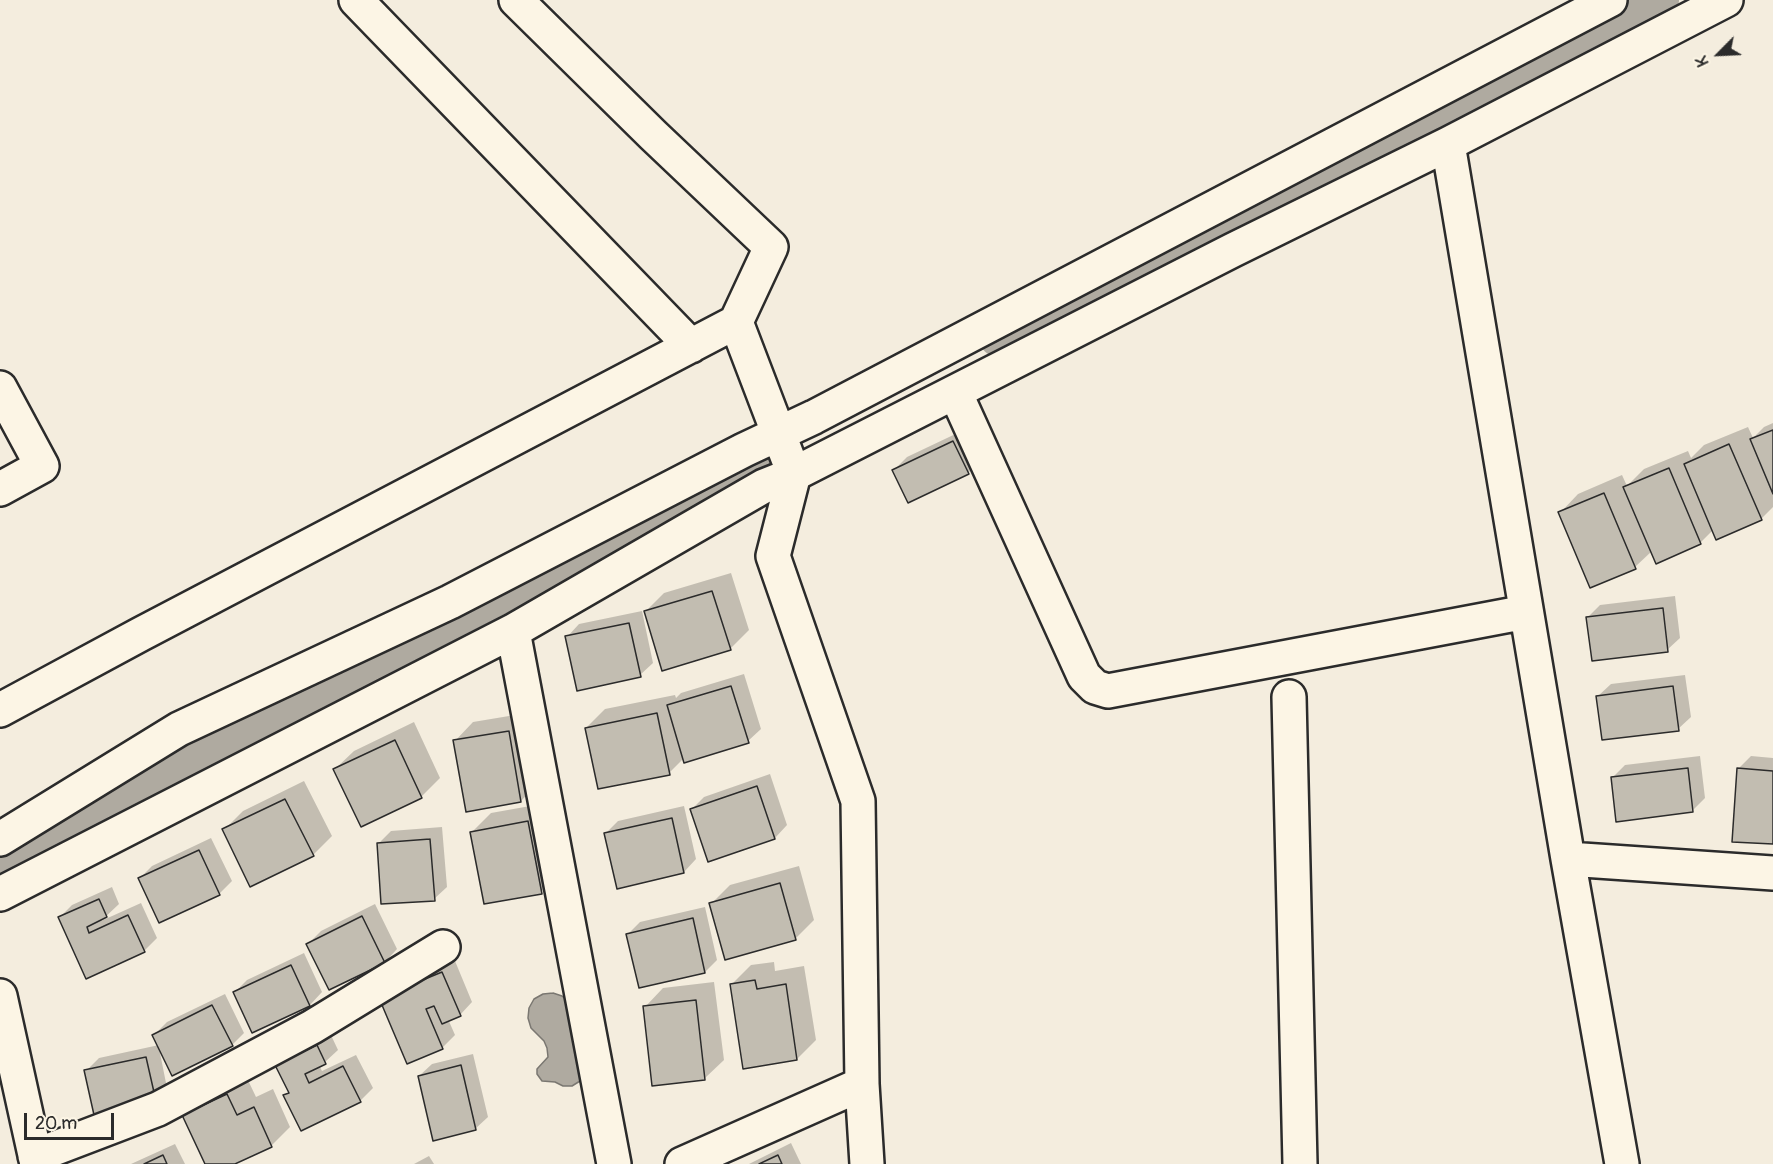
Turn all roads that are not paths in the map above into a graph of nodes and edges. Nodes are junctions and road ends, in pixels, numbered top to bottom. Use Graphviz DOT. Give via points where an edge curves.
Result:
graph roads {
  1 [pos="356,0"];
  2 [pos="516,0"];
  3 [pos="1610,0"];
  4 [pos="1726,0"];
  5 [pos="1448,144"];
  6 [pos="736,322"];
  7 [pos="691,346"];
  8 [pos="0,388"];
  9 [pos="955,392"];
  10 [pos="778,433"];
  11 [pos="794,474"];
  12 [pos="0,489"];
  13 [pos="1526,612"];
  14 [pos="513,630"];
  15 [pos="1289,697"];
  16 [pos="0,710"];
  17 [pos="0,839"];
  18 [pos="1568,859"];
  19 [pos="1773,873"];
  20 [pos="0,894"];
  21 [pos="443,947"];
  22 [pos="0,996"];
  23 [pos="862,1084"];
  24 [pos="36,1160"];
  25 [pos="614,1164"];
  26 [pos="682,1164"];
  27 [pos="867,1164"];
  28 [pos="1300,1164"];
  29 [pos="1622,1164"];
  1 -- 7 [label="street"];
  2 -- 6 [label="street" via="771,247"];
  3 -- 10 [label="street"];
  4 -- 5 [label="street"];
  5 -- 9 [label="street"];
  5 -- 13 [label="street"];
  6 -- 7 [label="street"];
  6 -- 10 [label="street"];
  7 -- 16 [label="street"];
  8 -- 12 [label="street" via="42,466"];
  9 -- 11 [label="street"];
  9 -- 13 [label="street" via="1084,675 1095,687 1108,691"];
  10 -- 11 [label="street"];
  10 -- 17 [label="street" via="450,602 179,729"];
  11 -- 14 [label="street" via="764,486"];
  11 -- 23 [label="street" via="773,556 858,801"];
  13 -- 18 [label="street"];
  14 -- 20 [label="street"];
  14 -- 25 [label="street"];
  15 -- 28 [label="street"];
  18 -- 19 [label="street"];
  18 -- 29 [label="street"];
  21 -- 24 [label="street" via="312,1027 158,1109"];
  22 -- 24 [label="street"];
  23 -- 26 [label="street"];
  23 -- 27 [label="street"];
}
